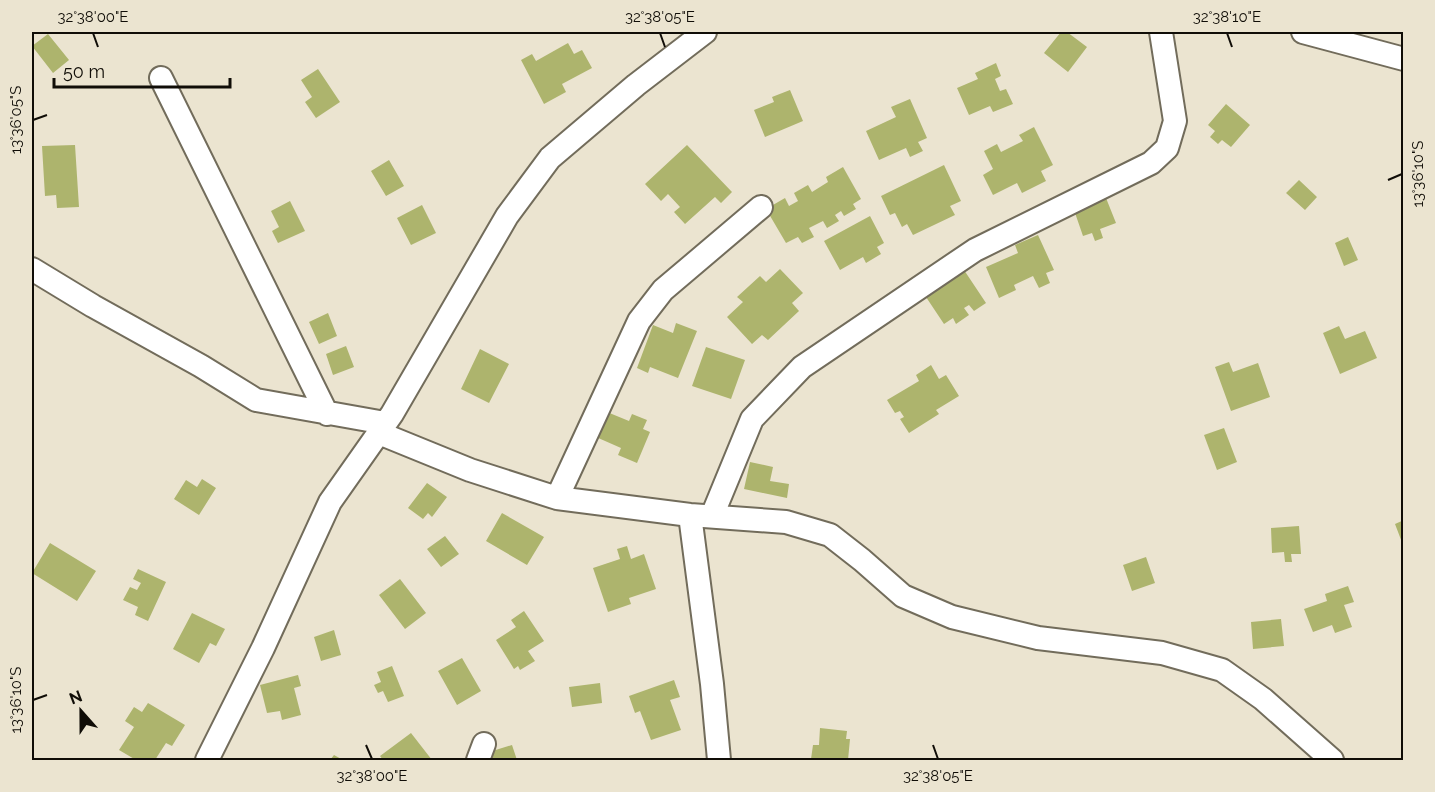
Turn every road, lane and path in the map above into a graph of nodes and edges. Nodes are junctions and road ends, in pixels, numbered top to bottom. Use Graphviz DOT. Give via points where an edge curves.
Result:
graph roads {
  1 [pos="705,32"];
  2 [pos="1161,32"];
  3 [pos="1303,32"];
  4 [pos="1404,59"];
  5 [pos="161,78"];
  6 [pos="761,207"];
  7 [pos="32,269"];
  8 [pos="327,414"];
  9 [pos="382,428"];
  10 [pos="557,498"];
  11 [pos="701,516"];
  12 [pos="207,760"];
  13 [pos="719,760"];
  14 [pos="1332,760"];
  1 -- 9 [label="street" via="550,158 507,216"];
  2 -- 11 [label="street" via="1175,121 1167,147 1151,163 975,250 802,367 752,419"];
  3 -- 4 [label="street"];
  5 -- 8 [label="street"];
  6 -- 10 [label="street" via="663,290 639,321"];
  7 -- 8 [label="street" via="256,400"];
  8 -- 9 [label="street"];
  9 -- 10 [label="street" via="471,470"];
  9 -- 12 [label="street" via="330,502"];
  10 -- 11 [label="street"];
  11 -- 13 [label="street"];
  11 -- 14 [label="street" via="786,522 830,535 903,596 952,617 1038,638 1162,653 1222,670 1263,699"];
}
